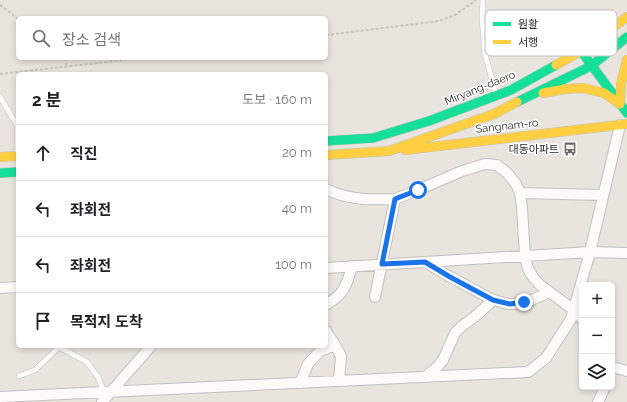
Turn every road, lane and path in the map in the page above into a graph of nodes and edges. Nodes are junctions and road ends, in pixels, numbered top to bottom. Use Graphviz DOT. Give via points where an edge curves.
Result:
graph roads {
  1 [pos="476,0"];
  2 [pos="483,0"];
  3 [pos="0,5"];
  4 [pos="16,17"];
  5 [pos="627,17"];
  6 [pos="617,24"];
  7 [pos="328,35"];
  8 [pos="627,37"];
  9 [pos="617,45"];
  10 [pos="485,54"];
  11 [pos="486,56"];
  12 [pos="572,56"];
  13 [pos="584,56"];
  14 [pos="603,56"];
  15 [pos="65,60"];
  16 [pos="125,60"];
  17 [pos="627,60"];
  18 [pos="591,66"];
  19 [pos="67,67"];
  20 [pos="16,72"];
  21 [pos="19,72"];
  22 [pos="0,74"];
  23 [pos="497,95"];
  24 [pos="532,95"];
  25 [pos="0,97"];
  26 [pos="620,104"];
  27 [pos="627,113"];
  28 [pos="16,122"];
  29 [pos="623,125"];
  30 [pos="328,141"];
  31 [pos="389,151"];
  32 [pos="328,155"];
  33 [pos="16,156"];
  34 [pos="0,157"];
  35 [pos="16,172"];
  36 [pos="0,173"];
  37 [pos="328,190"];
  38 [pos="520,193"];
  39 [pos="603,195"];
  40 [pos="395,199"];
  41 [pos="590,252"];
  42 [pos="627,253"];
  43 [pos="525,256"];
  44 [pos="425,262"];
  45 [pos="382,264"];
  46 [pos="352,266"];
  47 [pos="328,268"];
  48 [pos="16,287"];
  49 [pos="0,288"];
  50 [pos="549,292"];
  51 [pos="375,297"];
  52 [pos="493,300"];
  53 [pos="328,304"];
  54 [pos="574,310"];
  55 [pos="581,318"];
  56 [pos="328,334"];
  57 [pos="336,345"];
  58 [pos="58,348"];
  59 [pos="63,348"];
  60 [pos="149,348"];
  61 [pos="326,348"];
  62 [pos="328,348"];
  63 [pos="615,368"];
  64 [pos="627,371"];
  65 [pos="19,376"];
  66 [pos="425,377"];
  67 [pos="339,381"];
  68 [pos="300,383"];
  69 [pos="604,390"];
  70 [pos="106,395"];
  71 [pos="0,397"];
  72 [pos="598,402"];
  1 -- 7 [label="path" via="455,15 439,21"];
  2 -- 10 [label="lane"];
  3 -- 4 [label="path"];
  5 -- 6 [label="main road, Miryang-daero"];
  8 -- 9 [label="main road"];
  11 -- 23 [label="lane"];
  12 -- 23 [label="main road, Miryang-daero" via="511,90"];
  13 -- 18 [label="main road"];
  14 -- 18 [label="main road"];
  15 -- 19 [label="path"];
  16 -- 19 [label="path"];
  17 -- 26 [label="main road" via="621,84"];
  18 -- 24 [label="main road"];
  18 -- 26 [label="main road"];
  19 -- 21 [label="path"];
  20 -- 22 [label="path"];
  23 -- 30 [label="main road, Miryang-daero" via="429,122 373,138"];
  24 -- 26 [label="main road" via="583,88 604,93"];
  24 -- 31 [label="main road" via="494,114"];
  25 -- 28 [label="lane"];
  26 -- 27 [label="main road"];
  29 -- 31 [label="main road, Sangnam-ro"];
  29 -- 39 [label="street"];
  31 -- 32 [label="main road"];
  33 -- 34 [label="main road"];
  35 -- 36 [label="main road"];
  37 -- 40 [label="street" via="346,196"];
  38 -- 39 [label="street"];
  38 -- 40 [label="street" via="507,173 497,165 486,164 462,171"];
  38 -- 43 [label="street"];
  39 -- 41 [label="street"];
  40 -- 45 [label="street"];
  41 -- 42 [label="street"];
  41 -- 43 [label="street"];
  41 -- 54 [label="street"];
  43 -- 44 [label="street"];
  43 -- 50 [label="street" via="533,277"];
  44 -- 45 [label="street"];
  44 -- 52 [label="street"];
  45 -- 46 [label="street"];
  45 -- 51 [label="street"];
  46 -- 47 [label="street"];
  46 -- 53 [label="street" via="345,287"];
  48 -- 49 [label="street"];
  50 -- 52 [label="street" via="524,302 510,304"];
  50 -- 54 [label="street"];
  52 -- 66 [label="street" via="455,333 443,360"];
  54 -- 55 [label="street"];
  54 -- 66 [label="street" via="546,358 528,372"];
  56 -- 57 [label="street"];
  57 -- 62 [label="street"];
  57 -- 67 [label="street" via="341,356"];
  58 -- 65 [label="lane" via="35,370"];
  59 -- 70 [label="lane" via="87,362 98,377"];
  60 -- 70 [label="street"];
  61 -- 68 [label="street" via="320,350 308,364"];
  63 -- 64 [label="street"];
  66 -- 67 [label="street"];
  67 -- 68 [label="street"];
  68 -- 70 [label="street"];
  69 -- 72 [label="street"];
  70 -- 71 [label="street"];
}
